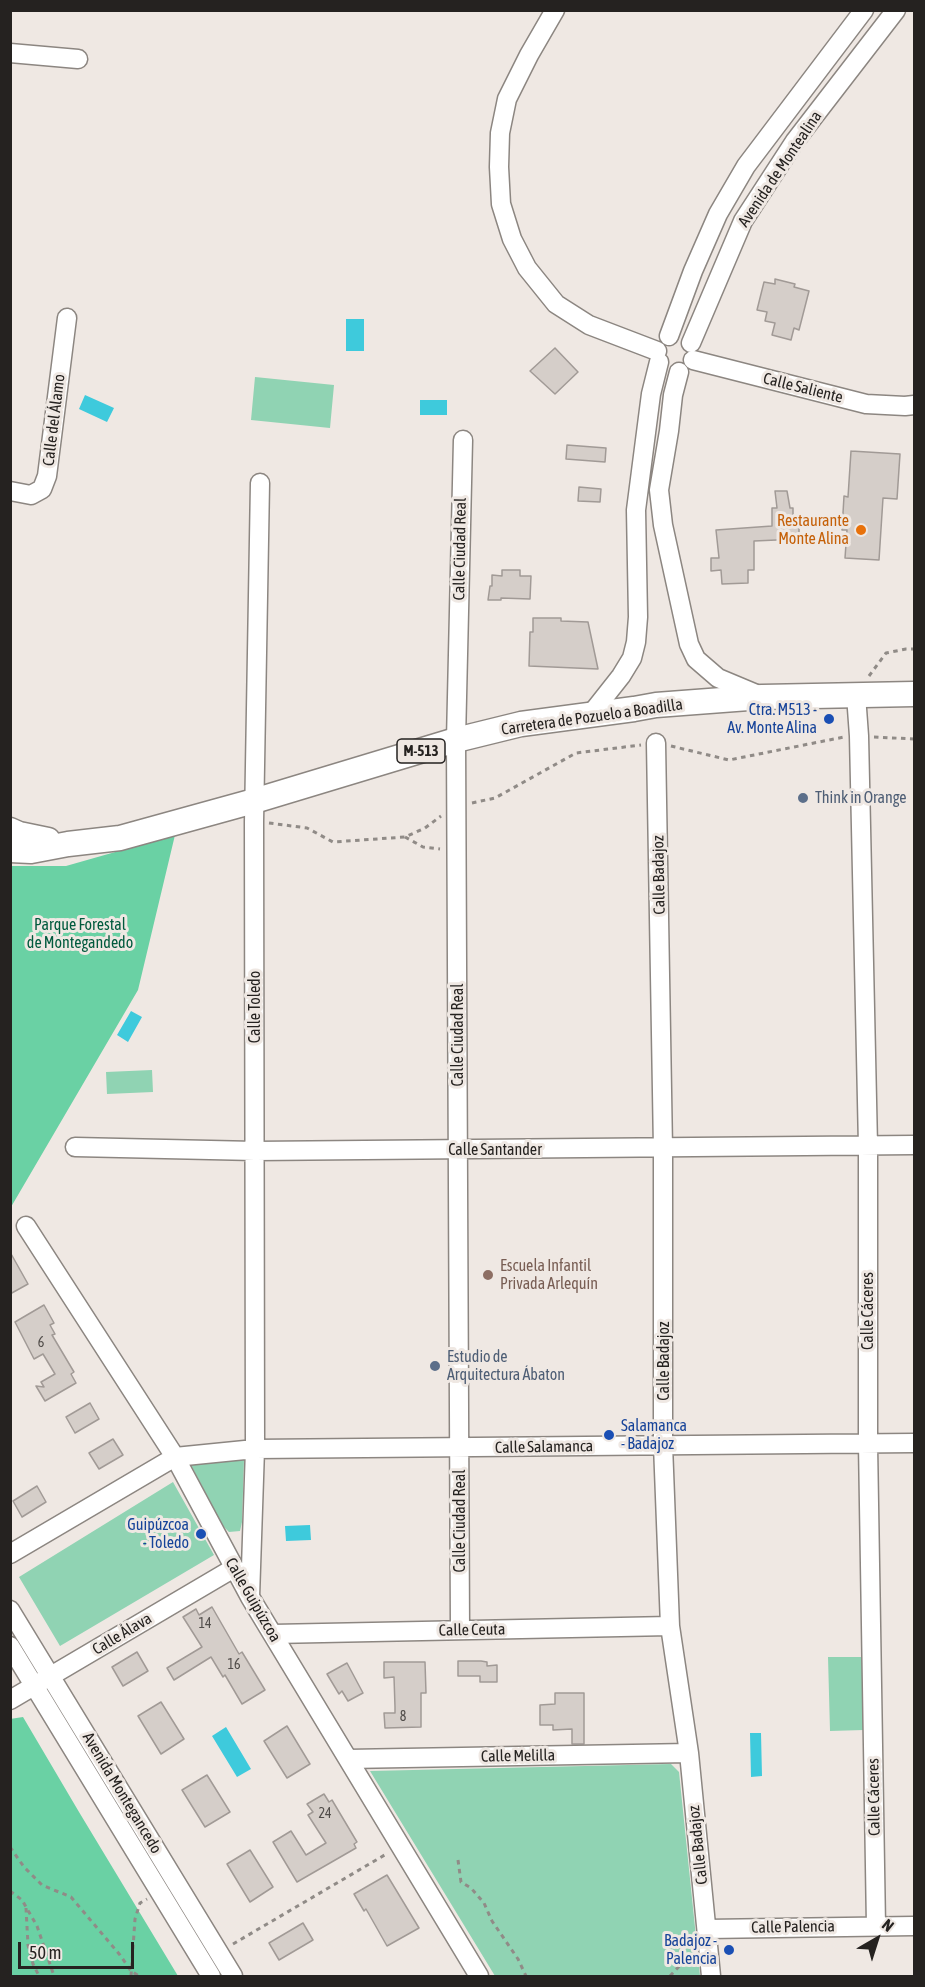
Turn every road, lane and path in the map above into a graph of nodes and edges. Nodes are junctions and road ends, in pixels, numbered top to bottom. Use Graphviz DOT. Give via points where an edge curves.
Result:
graph roads {
  1 [pos="555,10"];
  2 [pos="864,10"];
  3 [pos="896,10"];
  4 [pos="10,53"];
  5 [pos="78,59"];
  6 [pos="67,318"];
  7 [pos="669,336"];
  8 [pos="658,356"];
  9 [pos="687,358"];
  10 [pos="915,405"];
  11 [pos="463,440"];
  12 [pos="260,483"];
  13 [pos="10,491"];
  14 [pos="915,649"];
  15 [pos="886,653"];
  16 [pos="915,694"];
  17 [pos="856,695"];
  18 [pos="762,697"];
  19 [pos="591,714"];
  20 [pos="859,736"];
  21 [pos="915,738"];
  22 [pos="456,740"];
  23 [pos="656,743"];
  24 [pos="456,806"];
  25 [pos="254,811"];
  26 [pos="10,830"];
  27 [pos="405,837"];
  28 [pos="68,844"];
  29 [pos="10,850"];
  30 [pos="456,856"];
  31 [pos="915,1145"];
  32 [pos="868,1146"];
  33 [pos="75,1147"];
  34 [pos="663,1149"];
  35 [pos="459,1150"];
  36 [pos="255,1151"];
  37 [pos="26,1226"];
  38 [pos="915,1443"];
  39 [pos="868,1444"];
  40 [pos="663,1445"];
  41 [pos="460,1448"];
  42 [pos="255,1449"];
  43 [pos="175,1457"];
  44 [pos="253,1530"];
  45 [pos="218,1539"];
  46 [pos="10,1554"];
  47 [pos="234,1568"];
  48 [pos="250,1597"];
  49 [pos="10,1610"];
  50 [pos="670,1626"];
  51 [pos="460,1630"];
  52 [pos="273,1634"];
  53 [pos="10,1646"];
  54 [pos="43,1681"];
  55 [pos="10,1700"];
  56 [pos="689,1753"];
  57 [pos="348,1759"];
  58 [pos="400,1845"];
  59 [pos="10,1847"];
  60 [pos="458,1860"];
  61 [pos="10,1891"];
  62 [pos="159,1892"];
  63 [pos="26,1907"];
  64 [pos="876,1926"];
  65 [pos="915,1926"];
  66 [pos="707,1929"];
  67 [pos="219,1953"];
  68 [pos="709,1955"];
  69 [pos="131,1971"];
  70 [pos="39,1976"];
  71 [pos="54,1977"];
  72 [pos="131,1977"];
  73 [pos="139,1977"];
  74 [pos="211,1977"];
  75 [pos="233,1977"];
  76 [pos="479,1977"];
  77 [pos="526,1977"];
  78 [pos="670,1977"];
  79 [pos="711,1977"];
  1 -- 8 [label="street" via="507,99 499,167 501,204 527,268 556,304 589,325"];
  2 -- 7 [label="street, Avenida de Montealina" via="746,166 718,214"];
  3 -- 9 [label="street, Avenida de Montealina" via="795,141 743,221"];
  4 -- 5 [label="street"];
  6 -- 13 [label="street, Calle del Álamo" via="47,476 42,489 31,495"];
  7 -- 8 [label="street" via="663,339"];
  7 -- 9 [label="street" via="685,338"];
  8 -- 9 [label="street" via="664,368 671,371"];
  8 -- 19 [label="street" via="636,510 636,642 621,676"];
  9 -- 10 [label="street, Calle Saliente" via="866,404"];
  9 -- 18 [label="street, Avenida de Montealina" via="673,395 658,490 689,644 696,659 718,678"];
  11 -- 22 [label="street, Calle Ciudad Real"];
  12 -- 25 [label="street, Calle Toledo"];
  14 -- 15 [label="path"];
  16 -- 17 [label="main road, Carretera de Pozuelo a Boadilla / M-513"];
  17 -- 18 [label="main road, Carretera de Pozuelo a Boadilla / M-513"];
  17 -- 20 [label="street, Calle Cáceres"];
  18 -- 19 [label="main road, Carretera de Pozuelo a Boadilla / M-513"];
  19 -- 22 [label="main road, Carretera de Pozuelo a Boadilla / M-513" via="521,724"];
  20 -- 21 [label="path"];
  20 -- 32 [label="street, Calle Cáceres"];
  22 -- 24 [label="street, Calle Ciudad Real"];
  22 -- 25 [label="main road, Carretera de Pozuelo a Boadilla / M-513"];
  23 -- 34 [label="street, Calle Badajoz"];
  24 -- 27 [label="path"];
  24 -- 30 [label="street, Calle Ciudad Real"];
  25 -- 27 [label="path" via="307,828 333,842"];
  25 -- 28 [label="main road, Carretera de Pozuelo a Boadilla / M-513" via="120,838"];
  25 -- 36 [label="street, Calle Toledo"];
  26 -- 28 [label="main road, Carretera de Pozuelo a Boadilla / M-513"];
  27 -- 30 [label="path" via="423,847"];
  28 -- 29 [label="main road, Carretera de Pozuelo a Boadilla / M-513" via="31,851"];
  30 -- 35 [label="street, Calle Ciudad Real"];
  31 -- 32 [label="street, Calle Santander"];
  32 -- 34 [label="street, Calle Santander"];
  32 -- 39 [label="street, Calle Cáceres"];
  33 -- 36 [label="street, Calle Santander"];
  34 -- 35 [label="street, Calle Santander"];
  34 -- 40 [label="street, Calle Badajoz"];
  35 -- 36 [label="street, Calle Santander"];
  35 -- 41 [label="street, Calle Ciudad Real"];
  36 -- 42 [label="street, Calle Toledo"];
  37 -- 43 [label="street, Calle Guipúzcoa"];
  38 -- 39 [label="street, Calle Salamanca"];
  39 -- 40 [label="street, Calle Salamanca"];
  39 -- 64 [label="street, Calle Cáceres"];
  40 -- 41 [label="street, Calle Salamanca"];
  40 -- 50 [label="street, Calle Badajoz"];
  41 -- 42 [label="street, Calle Salamanca"];
  41 -- 51 [label="street, Calle Ciudad Real"];
  42 -- 43 [label="street, Calle Salamanca"];
  42 -- 44 [label="street, Calle Toledo"];
  43 -- 45 [label="street, Calle Guipúzcoa"];
  43 -- 46 [label="street"];
  44 -- 45 [label="street" via="234,1541"];
  44 -- 48 [label="street, Calle Toledo"];
  45 -- 47 [label="street, Calle Guipúzcoa"];
  47 -- 48 [label="street, Calle Guipúzcoa"];
  47 -- 54 [label="street, Calle Álava"];
  48 -- 52 [label="street, Calle Guipúzcoa"];
  49 -- 54 [label="street, Avenida Montegancedo"];
  50 -- 51 [label="street, Calle Ceuta"];
  50 -- 56 [label="street, Calle Badajoz"];
  51 -- 52 [label="street, Calle Ceuta"];
  52 -- 57 [label="street, Calle Guipúzcoa"];
  53 -- 54 [label="street, Avenida Montegancedo"];
  54 -- 55 [label="street, Calle Álava"];
  54 -- 62 [label="street, Avenida Montegancedo"];
  54 -- 67 [label="street, Avenida Montegancedo"];
  56 -- 57 [label="street, Calle Melilla"];
  56 -- 66 [label="street, Calle Badajoz"];
  57 -- 58 [label="street, Calle Guipúzcoa"];
  58 -- 67 [label="path"];
  58 -- 76 [label="street, Calle Guipúzcoa"];
  59 -- 69 [label="path" via="42,1885 71,1897"];
  60 -- 77 [label="path" via="461,1882 484,1903"];
  61 -- 63 [label="path"];
  62 -- 69 [label="path" via="140,1903"];
  62 -- 74 [label="street, Avenida Montegancedo"];
  63 -- 70 [label="path" via="28,1945"];
  63 -- 71 [label="path" via="37,1926"];
  64 -- 65 [label="street, Calle Palencia"];
  64 -- 66 [label="street, Calle Palencia"];
  66 -- 68 [label="street, Calle Badajoz"];
  67 -- 75 [label="street, Avenida Montegancedo"];
  68 -- 78 [label="path" via="684,1961"];
  68 -- 79 [label="street, Calle Badajoz"];
  69 -- 72 [label="path"];
  69 -- 73 [label="path"];
}
